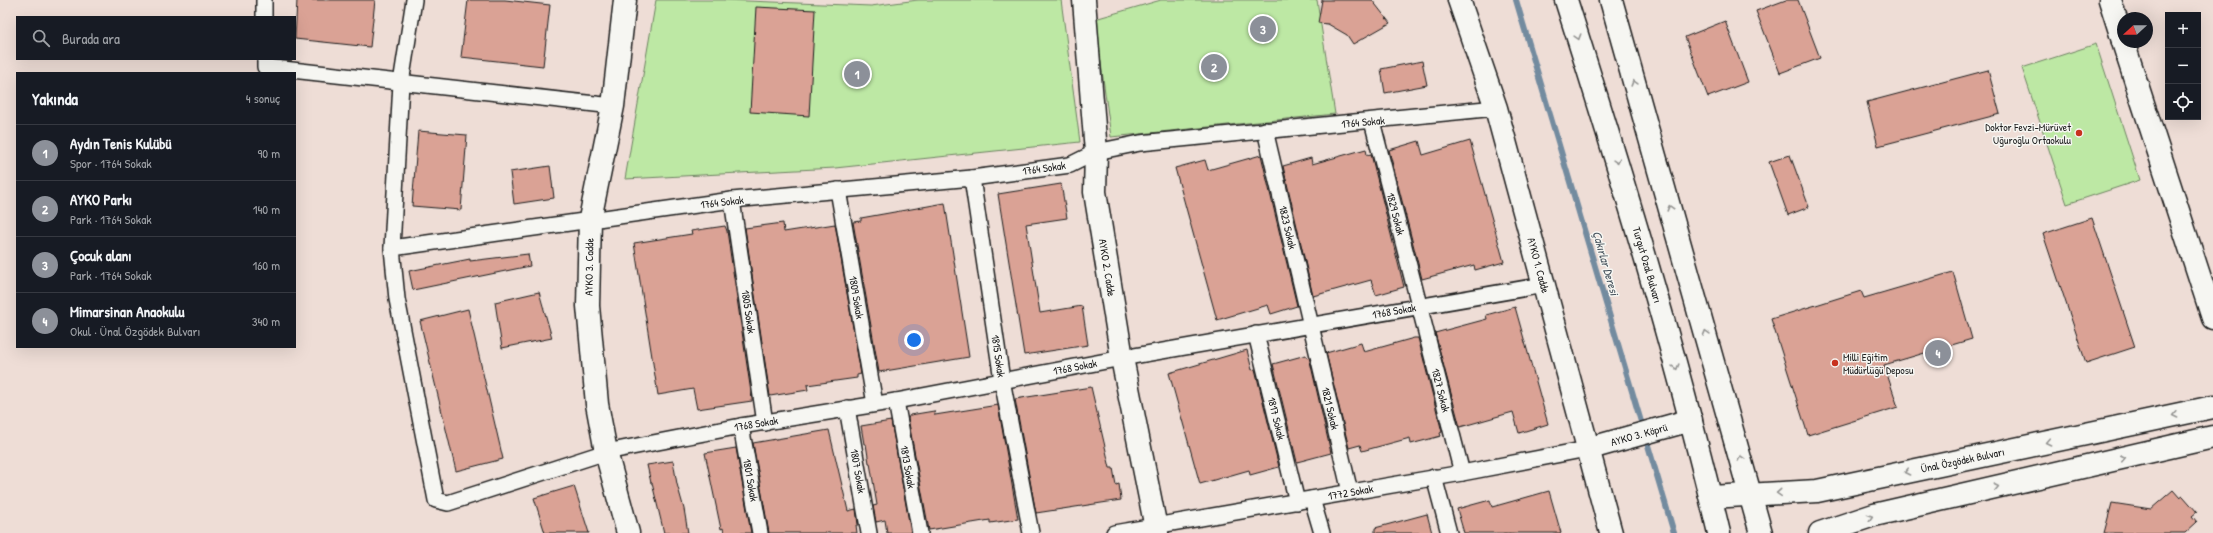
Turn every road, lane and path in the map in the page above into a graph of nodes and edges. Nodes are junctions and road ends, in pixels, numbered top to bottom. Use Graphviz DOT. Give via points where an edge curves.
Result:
graph roads {
  1 [pos="264,0"];
  2 [pos="414,0"];
  3 [pos="625,0"];
  4 [pos="1084,0"];
  5 [pos="1459,0"];
  6 [pos="1566,0"];
  7 [pos="1611,0"];
  8 [pos="2110,0"];
  9 [pos="264,16"];
  10 [pos="2117,22"];
  11 [pos="2125,48"];
  12 [pos="265,60"];
  13 [pos="401,83"];
  14 [pos="613,106"];
  15 [pos="1496,108"];
  16 [pos="1372,121"];
  17 [pos="1265,130"];
  18 [pos="1096,152"];
  19 [pos="972,178"];
  20 [pos="838,190"];
  21 [pos="732,200"];
  22 [pos="590,219"];
  23 [pos="392,248"];
  24 [pos="1544,285"];
  25 [pos="1421,307"];
  26 [pos="2213,318"];
  27 [pos="1311,324"];
  28 [pos="1256,334"];
  29 [pos="1122,358"];
  30 [pos="1002,380"];
  31 [pos="896,401"];
  32 [pos="875,404"];
  33 [pos="2213,407"];
  34 [pos="847,408"];
  35 [pos="1691,420"];
  36 [pos="765,423"];
  37 [pos="740,426"];
  38 [pos="2213,437"];
  39 [pos="1587,449"];
  40 [pos="606,452"];
  41 [pos="1462,473"];
  42 [pos="1434,478"];
  43 [pos="1350,492"];
  44 [pos="1752,495"];
  45 [pos="1710,497"];
  46 [pos="1312,498"];
  47 [pos="1297,502"];
  48 [pos="1156,529"];
  49 [pos="628,533"];
  50 [pos="760,533"];
  51 [pos="870,533"];
  52 [pos="920,533"];
  53 [pos="1031,533"];
  54 [pos="1114,533"];
  55 [pos="1322,533"];
  56 [pos="1449,533"];
  57 [pos="1611,533"];
  58 [pos="1719,533"];
  59 [pos="1761,533"];
  60 [pos="1820,533"];
  1 -- 9 [label="street"];
  2 -- 13 [label="street"];
  3 -- 14 [label="street, AYKO 3. Cadde"];
  4 -- 18 [label="street, AYKO 2. Cadde"];
  5 -- 15 [label="street, AYKO 1. Cadde"];
  6 -- 35 [label="street, Turgut Ozal Bulvarı, one-way" via="1624,183"];
  44 -- 7 [label="street, one-way"];
  8 -- 10 [label="street"];
  11 -- 26 [label="street"];
  12 -- 13 [label="street" via="265,67"];
  13 -- 14 [label="street"];
  13 -- 23 [label="street"];
  14 -- 22 [label="street, AYKO 3. Cadde"];
  15 -- 16 [label="street, 1764 Sokak"];
  15 -- 24 [label="street, AYKO 1. Cadde"];
  16 -- 17 [label="street, 1764 Sokak"];
  16 -- 25 [label="street, 1829 Sokak"];
  17 -- 18 [label="street, 1764 Sokak" via="1140,143"];
  17 -- 27 [label="street, 1823 Sokak"];
  18 -- 19 [label="street, 1764 Sokak" via="1070,165"];
  18 -- 29 [label="street, AYKO 2. Cadde" via="1095,192"];
  19 -- 20 [label="street, 1764 Sokak"];
  19 -- 30 [label="street, 1815 Sokak"];
  20 -- 21 [label="street, 1764 Sokak"];
  20 -- 32 [label="street, 1809 Sokak"];
  21 -- 22 [label="street, 1764 Sokak"];
  21 -- 36 [label="street, 1805 Sokak"];
  22 -- 23 [label="street, 1764 Sokak"];
  22 -- 40 [label="street, AYKO 3. Cadde" via="588,306 597,404"];
  23 -- 40 [label="street, 1768 Sokak" via="397,299 436,500 448,503"];
  24 -- 25 [label="street, 1768 Sokak"];
  24 -- 39 [label="street, AYKO 1. Cadde"];
  25 -- 27 [label="street, 1768 Sokak"];
  25 -- 41 [label="street, 1827 Sokak"];
  27 -- 28 [label="street, 1768 Sokak"];
  27 -- 43 [label="street, 1821 Sokak"];
  28 -- 29 [label="street, 1768 Sokak"];
  28 -- 47 [label="street, 1817 Sokak"];
  29 -- 30 [label="street, 1768 Sokak"];
  29 -- 48 [label="street, AYKO 2. Cadde"];
  30 -- 31 [label="street, 1768 Sokak"];
  30 -- 53 [label="street, 1815 Sokak"];
  31 -- 32 [label="street, 1768 Sokak"];
  31 -- 52 [label="street, 1813 Sokak"];
  32 -- 34 [label="street, 1768 Sokak"];
  33 -- 44 [label="street, Ünal Özgödek Bulvarı, one-way" via="1818,491"];
  34 -- 36 [label="street, 1768 Sokak"];
  34 -- 51 [label="street, 1807 Sokak"];
  35 -- 39 [label="street, AYKO 3. Köprü"];
  35 -- 45 [label="street, Turgut Ozal Bulvarı"];
  36 -- 37 [label="street, 1768 Sokak"];
  37 -- 40 [label="street, 1768 Sokak"];
  37 -- 50 [label="street, 1801 Sokak"];
  60 -- 38 [label="street, one-way" via="1874,515"];
  39 -- 41 [label="street, 1772 Sokak"];
  39 -- 57 [label="street, AYKO 1. Cadde"];
  40 -- 49 [label="street, AYKO 3. Cadde"];
  41 -- 42 [label="street, 1772 Sokak"];
  42 -- 43 [label="street, 1772 Sokak"];
  42 -- 56 [label="street"];
  43 -- 46 [label="street, 1772 Sokak"];
  44 -- 45 [label="street, Ünal Özgödek Bulvarı"];
  44 -- 59 [label="street"];
  45 -- 58 [label="street, Turgut Ozal Bulvarı"];
  46 -- 47 [label="street, 1772 Sokak"];
  46 -- 55 [label="street"];
  47 -- 48 [label="street, 1772 Sokak"];
  48 -- 54 [label="street, 1772 Sokak"];
}
